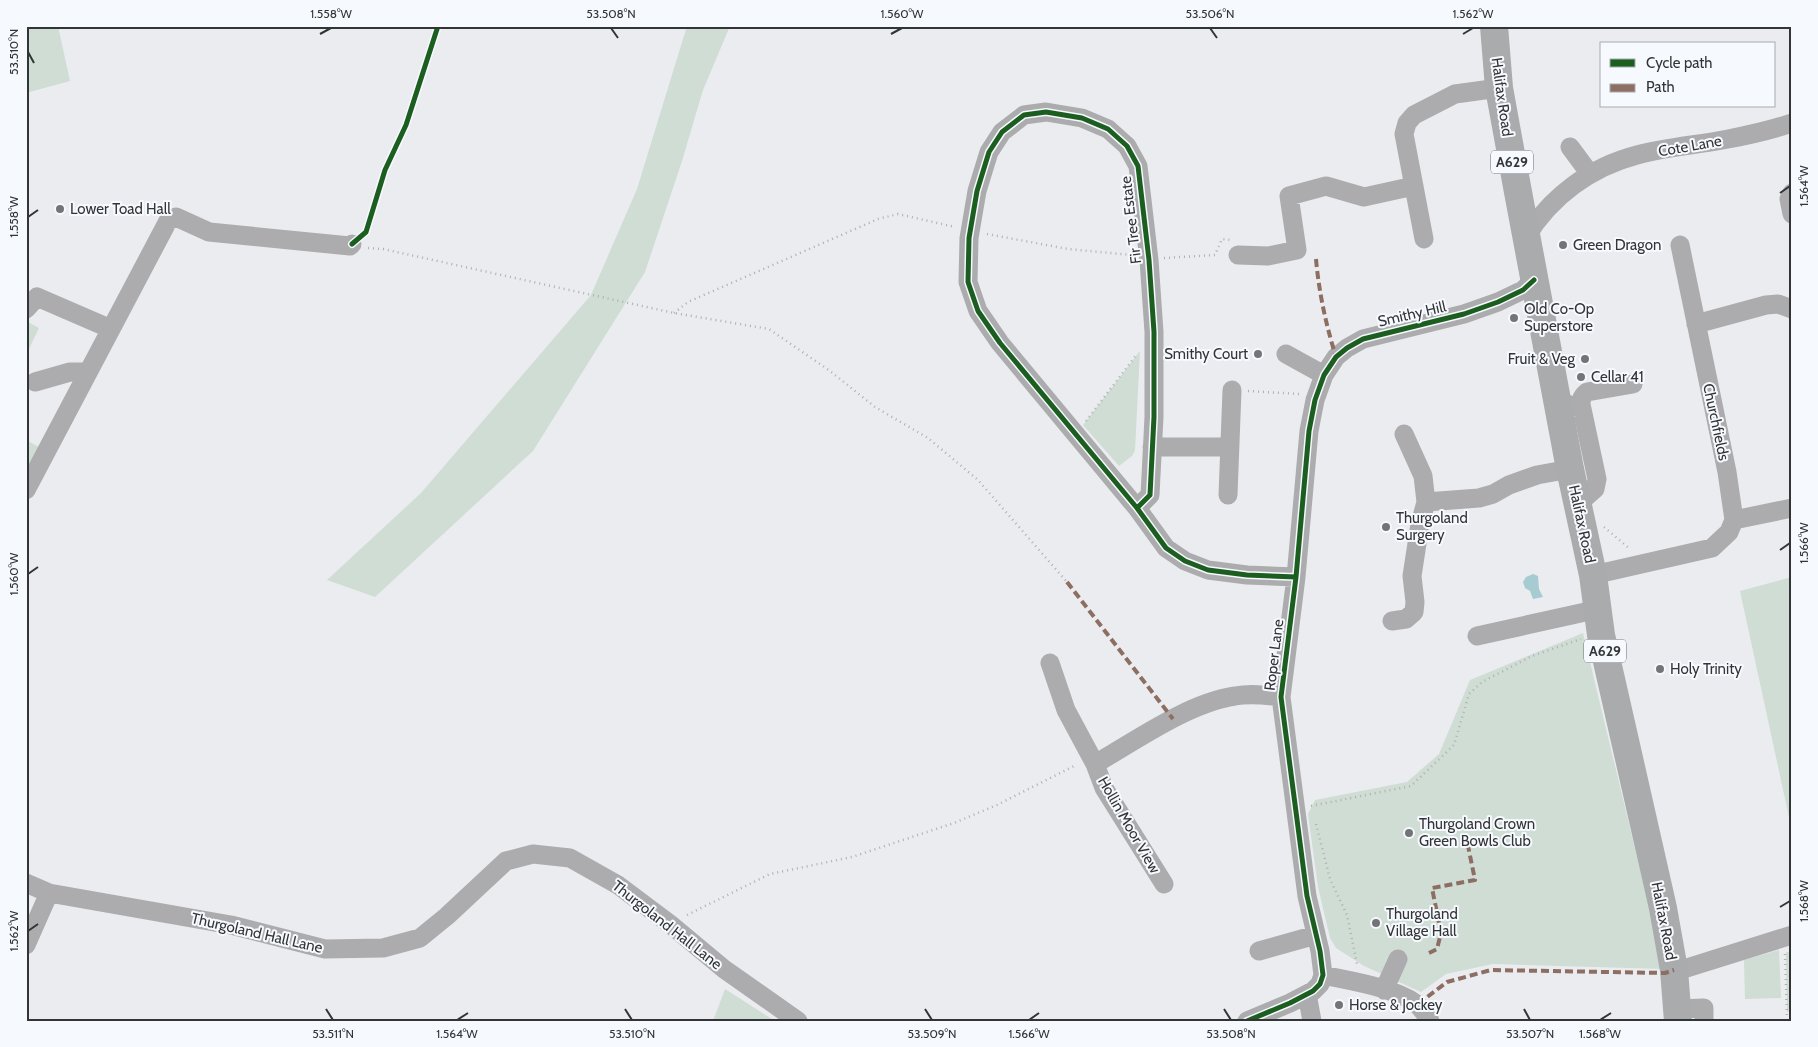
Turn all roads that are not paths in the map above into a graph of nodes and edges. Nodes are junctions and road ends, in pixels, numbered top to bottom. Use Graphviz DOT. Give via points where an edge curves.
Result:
graph roads {
  1 [pos="1494,26"];
  2 [pos="1499,88"];
  3 [pos="1792,123"];
  4 [pos="1570,147"];
  5 [pos="1590,174"];
  6 [pos="1414,186"];
  7 [pos="1792,193"];
  8 [pos="1792,214"];
  9 [pos="1526,237"];
  10 [pos="1424,239"];
  11 [pos="352,244"];
  12 [pos="1680,245"];
  13 [pos="1238,255"];
  14 [pos="1534,280"];
  15 [pos="26,309"];
  16 [pos="1792,309"];
  17 [pos="1696,324"];
  18 [pos="110,329"];
  19 [pos="1286,354"];
  20 [pos="87,372"];
  21 [pos="1324,375"];
  22 [pos="35,382"];
  23 [pos="1633,384"];
  24 [pos="1232,390"];
  25 [pos="1316,396"];
  26 [pos="1570,405"];
  27 [pos="1404,434"];
  28 [pos="1152,447"];
  29 [pos="1229,447"];
  30 [pos="1570,469"];
  31 [pos="26,490"];
  32 [pos="1228,495"];
  33 [pos="1426,502"];
  34 [pos="1578,504"];
  35 [pos="1137,508"];
  36 [pos="1792,508"];
  37 [pos="1734,520"];
  38 [pos="1593,575"];
  39 [pos="1296,577"];
  40 [pos="1600,620"];
  41 [pos="1392,621"];
  42 [pos="1477,636"];
  43 [pos="1050,663"];
  44 [pos="1281,697"];
  45 [pos="1093,761"];
  46 [pos="26,883"];
  47 [pos="1164,884"];
  48 [pos="49,893"];
  49 [pos="1316,935"];
  50 [pos="1787,936"];
  51 [pos="26,945"];
  52 [pos="1259,951"];
  53 [pos="1398,959"];
  54 [pos="1674,972"];
  55 [pos="1323,975"];
  56 [pos="1384,990"];
  57 [pos="1307,994"];
  58 [pos="1678,1015"];
  59 [pos="798,1021"];
  60 [pos="1247,1021"];
  61 [pos="1312,1021"];
  62 [pos="1430,1021"];
  63 [pos="1704,1021"];
  1 -- 2 [label="highway, Halifax Road / A629"];
  2 -- 6 [label="street" via="1455,94 1414,114 1404,134"];
  2 -- 9 [label="highway, Halifax Road / A629"];
  3 -- 5 [label="street, Cote Lane" via="1731,139 1638,154"];
  4 -- 5 [label="street"];
  5 -- 9 [label="street, Cote Lane" via="1552,203"];
  6 -- 10 [label="street"];
  6 -- 13 [label="street" via="1364,197 1326,186 1288,196 1297,250 1268,256"];
  7 -- 8 [label="street" via="1789,198"];
  9 -- 14 [label="highway, Halifax Road / A629"];
  11 -- 18 [label="street" via="209,232 176,217 168,221"];
  12 -- 17 [label="street, Churchfields"];
  14 -- 21 [label="street, Smithy Hill" via="1523,290 1464,314 1364,339 1336,357"];
  14 -- 26 [label="highway, Halifax Road / A629"];
  15 -- 18 [label="street" via="37,297"];
  16 -- 17 [label="street" via="1778,304 1766,305"];
  17 -- 37 [label="street, Churchfields"];
  18 -- 20 [label="street"];
  19 -- 21 [label="street"];
  20 -- 22 [label="street" via="70,372"];
  20 -- 31 [label="street"];
  21 -- 25 [label="street, Smithy Hill"];
  23 -- 26 [label="street" via="1587,392 1580,402"];
  24 -- 29 [label="street"];
  25 -- 39 [label="street, Roper Lane" via="1309,431"];
  26 -- 30 [label="highway, Halifax Road / A629"];
  26 -- 34 [label="street" via="1597,480 1595,489"];
  27 -- 33 [label="street" via="1423,476"];
  28 -- 29 [label="street"];
  28 -- 35 [label="street, Fir Tree Estate" via="1150,495"];
  28 -- 35 [label="street, Fir Tree Estate" via="1154,332 1138,166 1127,146 1108,129 1082,118 1046,112 1024,115 1002,132 989,152 977,191 969,238 968,282 978,311 1000,343"];
  29 -- 32 [label="street"];
  30 -- 33 [label="street" via="1537,475 1479,498"];
  30 -- 34 [label="highway, Halifax Road / A629"];
  33 -- 41 [label="street" via="1412,576 1414,612 1406,619"];
  34 -- 38 [label="highway, Halifax Road / A629"];
  35 -- 39 [label="street, Fir Tree Estate" via="1166,548 1185,561 1208,570"];
  36 -- 37 [label="street"];
  37 -- 38 [label="street" via="1728,532 1712,548"];
  38 -- 40 [label="highway, Halifax Road / A629"];
  39 -- 44 [label="street, Roper Lane"];
  40 -- 42 [label="street"];
  40 -- 54 [label="highway, Halifax Road / A629"];
  43 -- 45 [label="street, Hollin Moor View" via="1066,710"];
  44 -- 45 [label="street, Hollin Moor View" via="1259,694 1210,702"];
  44 -- 49 [label="street, Roper Lane" via="1307,896"];
  45 -- 47 [label="street, Hollin Moor View" via="1104,788"];
  46 -- 48 [label="street, Thurgoland Hall Lane"];
  48 -- 51 [label="street"];
  48 -- 59 [label="street, Thurgoland Hall Lane" via="231,925 325,949 383,948 420,938 506,861 533,854 570,858 618,885 724,969"];
  49 -- 52 [label="street"];
  49 -- 55 [label="street, Roper Lane"];
  50 -- 54 [label="street"];
  53 -- 56 [label="street"];
  54 -- 58 [label="highway, Halifax Road / A629"];
  55 -- 56 [label="street"];
  55 -- 57 [label="street" via="1320,984"];
  56 -- 62 [label="street" via="1418,1004"];
  57 -- 60 [label="street"];
  57 -- 61 [label="street"];
  58 -- 63 [label="street" via="1704,1008"];
}
